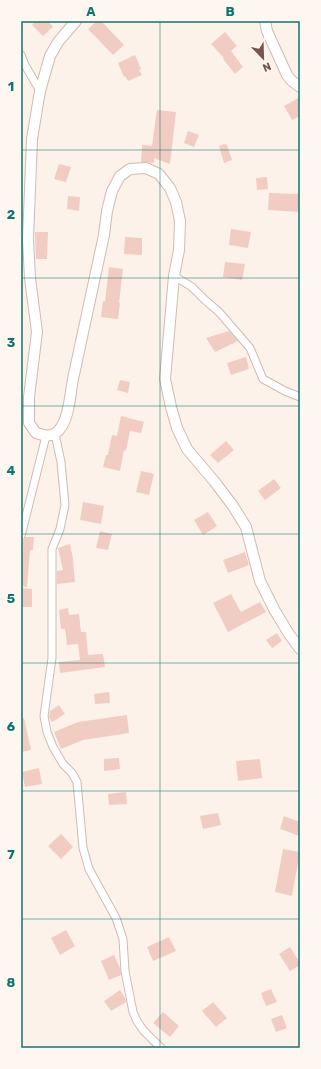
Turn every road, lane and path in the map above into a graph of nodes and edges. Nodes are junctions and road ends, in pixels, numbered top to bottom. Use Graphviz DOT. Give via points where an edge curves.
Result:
graph roads {
  1 [pos="76,21"];
  2 [pos="265,21"];
  3 [pos="21,55"];
  4 [pos="300,87"];
  5 [pos="40,91"];
  6 [pos="174,276"];
  7 [pos="300,397"];
  8 [pos="50,435"];
  9 [pos="21,536"];
  10 [pos="300,649"];
  11 [pos="161,1048"];
  1 -- 5 [label="street" via="55,46"];
  2 -- 4 [label="street" via="287,75"];
  3 -- 5 [label="street"];
  5 -- 8 [label="street" via="32,139 28,239 37,332 29,397 29,423 36,433"];
  6 -- 7 [label="street" via="192,287 219,312 250,348 263,379"];
  6 -- 8 [label="street" via="179,250 180,221 176,202 170,188 158,174 146,168 130,169 120,176 112,191 68,411 62,426"];
  6 -- 10 [label="street" via="165,379 177,428 187,449 214,480 246,527 260,581 275,611"];
  8 -- 9 [label="street"];
  8 -- 11 [label="street" via="61,462 65,506 52,549 52,658 44,716 53,747 78,782 83,848 89,869 116,918 123,939 133,1012 143,1030"];
}
